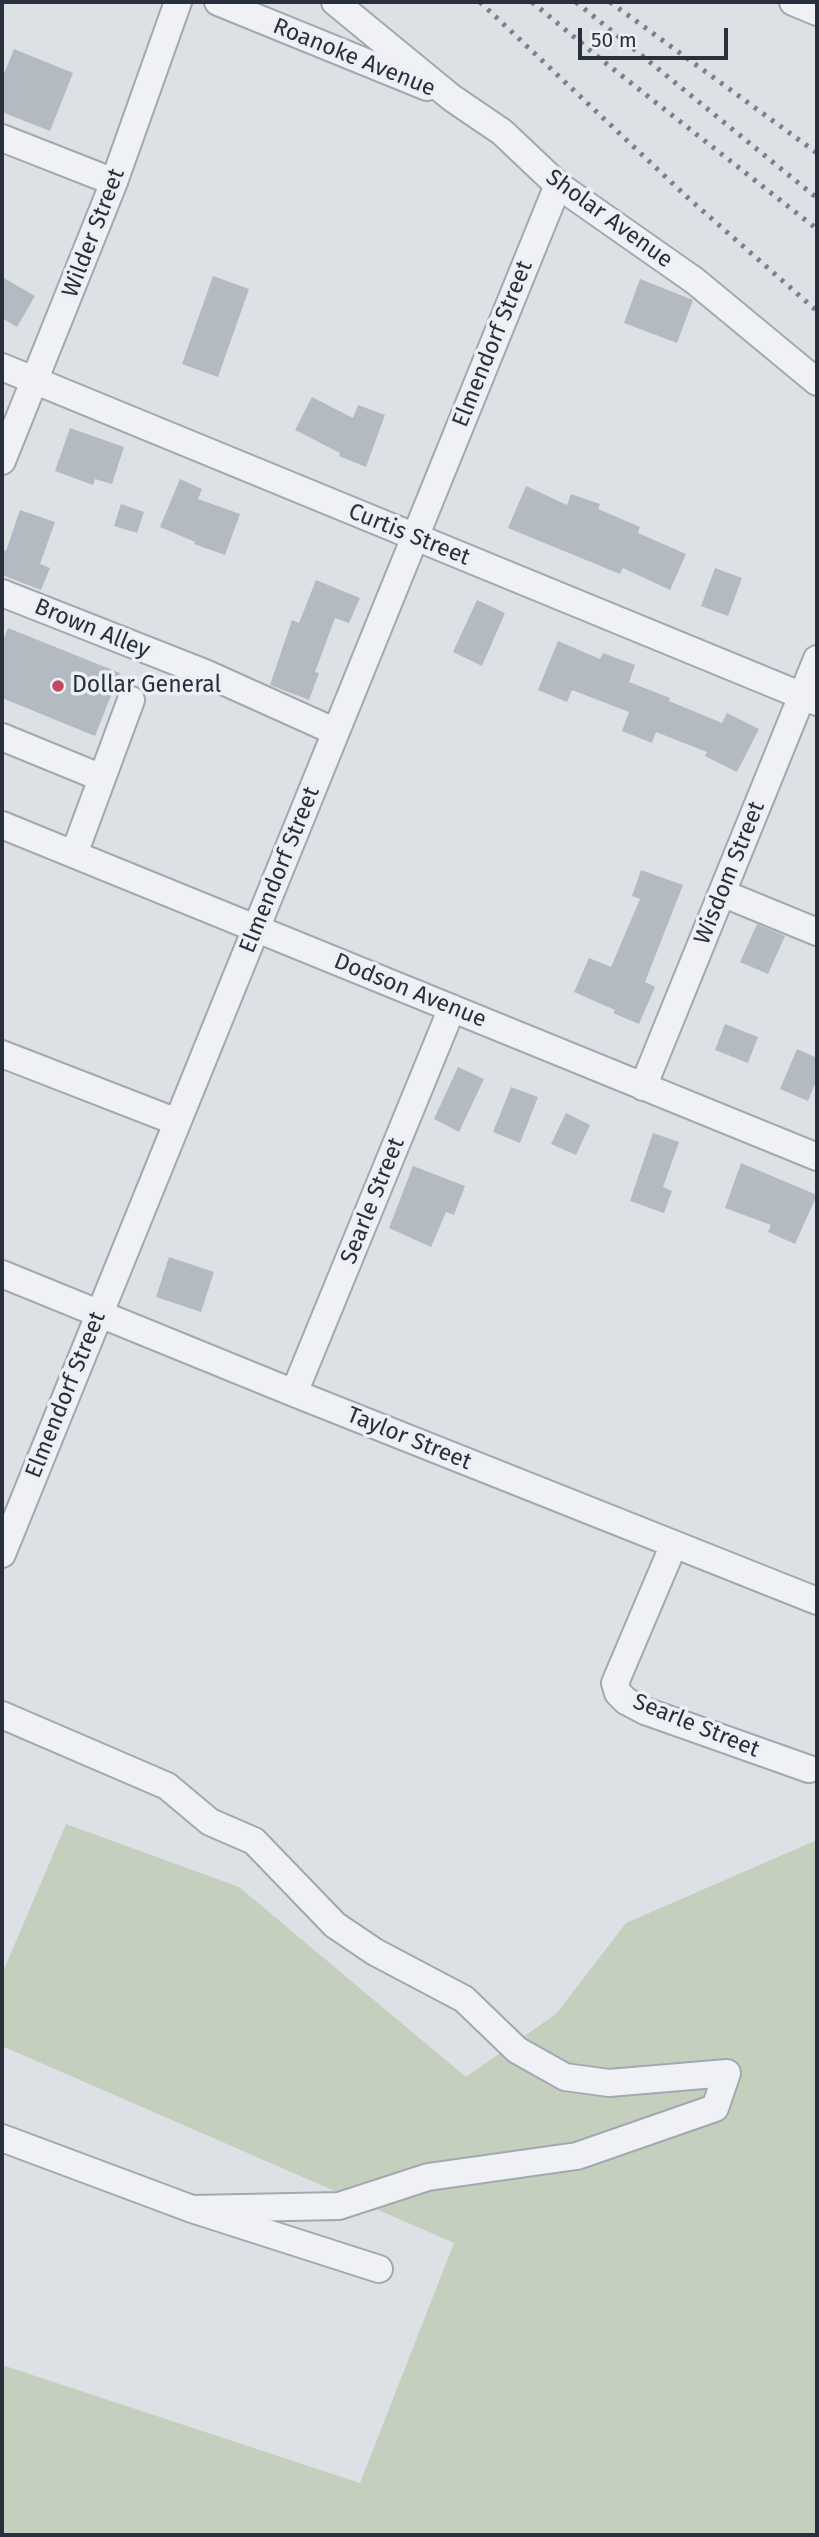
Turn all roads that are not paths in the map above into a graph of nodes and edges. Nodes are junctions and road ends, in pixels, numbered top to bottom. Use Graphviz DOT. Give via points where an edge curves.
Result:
graph roads {
  1 [pos="178,2"];
  2 [pos="218,2"];
  3 [pos="335,2"];
  4 [pos="793,2"];
  5 [pos="817,12"];
  6 [pos="452,98"];
  7 [pos="2,138"];
  8 [pos="114,182"];
  9 [pos="558,186"];
  10 [pos="2,367"];
  11 [pos="36,381"];
  12 [pos="817,382"];
  13 [pos="2,461"];
  14 [pos="415,537"];
  15 [pos="2,593"];
  16 [pos="817,659"];
  17 [pos="810,699"];
  18 [pos="131,700"];
  19 [pos="336,732"];
  20 [pos="2,737"];
  21 [pos="102,778"];
  22 [pos="2,825"];
  23 [pos="74,854"];
  24 [pos="722,893"];
  25 [pos="256,928"];
  26 [pos="817,932"];
  27 [pos="452,1008"];
  28 [pos="2,1054"];
  29 [pos="643,1087"];
  30 [pos="177,1122"];
  31 [pos="817,1157"];
  32 [pos="2,1274"];
  33 [pos="99,1314"];
  34 [pos="294,1393"];
  35 [pos="674,1544"];
  36 [pos="2,1553"];
  37 [pos="817,1601"];
  38 [pos="2,1715"];
  39 [pos="811,1765"];
  40 [pos="2,2138"];
  41 [pos="192,2209"];
  42 [pos="379,2269"];
  1 -- 8 [label="street, Wilder Street"];
  2 -- 6 [label="street, Roanoke Avenue"];
  3 -- 6 [label="street, Sholar Avenue"];
  4 -- 5 [label="street"];
  6 -- 9 [label="street, Sholar Avenue" via="502,132"];
  7 -- 8 [label="street"];
  8 -- 11 [label="street, Wilder Street"];
  9 -- 12 [label="street, Sholar Avenue" via="695,281"];
  9 -- 14 [label="street, Elmendorf Street"];
  10 -- 11 [label="street, Curtis Street"];
  11 -- 13 [label="street, Wilder Street"];
  11 -- 14 [label="street, Curtis Street"];
  14 -- 17 [label="street, Curtis Street"];
  14 -- 19 [label="street, Elmendorf Street"];
  15 -- 19 [label="street, Brown Alley" via="205,673"];
  16 -- 17 [label="street, Wisdom Street"];
  17 -- 24 [label="street, Wisdom Street"];
  18 -- 21 [label="street"];
  19 -- 25 [label="street, Elmendorf Street"];
  20 -- 21 [label="street"];
  21 -- 23 [label="street"];
  22 -- 23 [label="street, Dodson Avenue"];
  23 -- 25 [label="street, Dodson Avenue"];
  24 -- 26 [label="street"];
  24 -- 29 [label="street, Wisdom Street"];
  25 -- 27 [label="street, Dodson Avenue"];
  25 -- 30 [label="street, Elmendorf Street"];
  27 -- 29 [label="street, Dodson Avenue"];
  27 -- 34 [label="street, Searle Street"];
  28 -- 30 [label="street"];
  29 -- 31 [label="street, Dodson Avenue"];
  30 -- 33 [label="street, Elmendorf Street"];
  32 -- 33 [label="street, Taylor Street"];
  33 -- 34 [label="street, Taylor Street"];
  33 -- 36 [label="street, Elmendorf Street"];
  34 -- 35 [label="street, Taylor Street"];
  35 -- 37 [label="street, Taylor Street"];
  35 -- 39 [label="street, Searle Street" via="618,1675 618,1693 645,1711"];
  38 -- 41 [label="street" via="167,1786 210,1822 254,1840 335,1925 375,1952 464,1999 517,2050 565,2077 609,2083 727,2073 715,2108 577,2156 428,2177 339,2206"];
  40 -- 41 [label="street"];
  41 -- 42 [label="street"];
}
